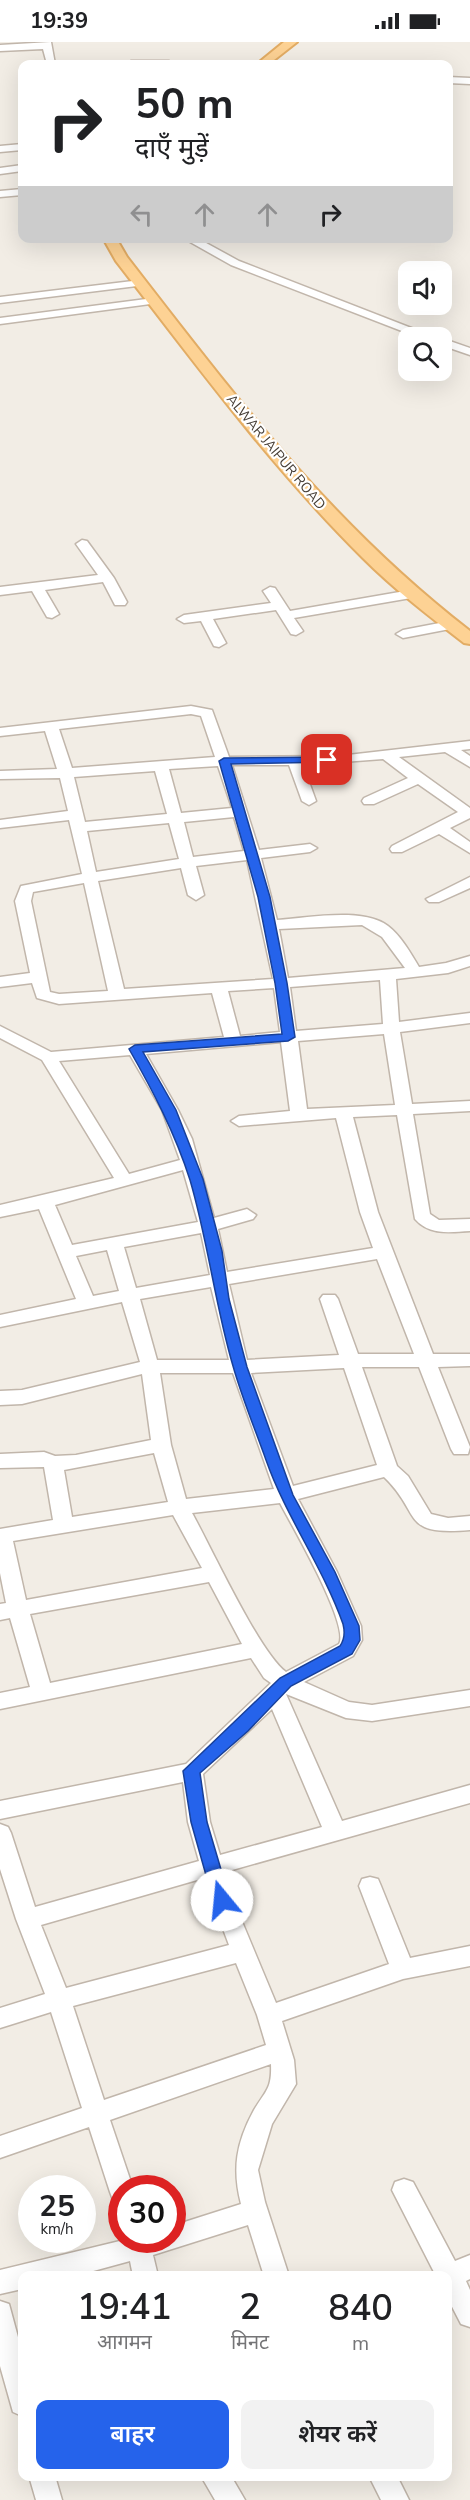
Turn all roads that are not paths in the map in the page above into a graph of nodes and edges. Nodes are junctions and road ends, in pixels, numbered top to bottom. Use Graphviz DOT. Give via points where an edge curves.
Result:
graph roads {
  1 [pos="291,42"];
  2 [pos="301,42"];
  3 [pos="46,44"];
  4 [pos="0,48"];
  5 [pos="50,60"];
  6 [pos="267,60"];
  7 [pos="277,60"];
  8 [pos="454,80"];
  9 [pos="470,81"];
  10 [pos="470,93"];
  11 [pos="18,147"];
  12 [pos="0,149"];
  13 [pos="18,169"];
  14 [pos="0,171"];
  15 [pos="0,183"];
  16 [pos="18,191"];
  17 [pos="18,192"];
  18 [pos="0,194"];
  19 [pos="113,243"];
  20 [pos="124,243"];
  21 [pos="198,243"];
  22 [pos="151,293"];
  23 [pos="4,300"];
  24 [pos="14,312"];
  25 [pos="0,321"];
  26 [pos="403,327"];
  27 [pos="452,345"];
  28 [pos="470,352"];
  29 [pos="82,544"];
  30 [pos="107,578"];
  31 [pos="36,586"];
  32 [pos="0,591"];
  33 [pos="270,591"];
  34 [pos="411,594"];
  35 [pos="120,602"];
  36 [pos="281,611"];
  37 [pos="52,614"];
  38 [pos="206,616"];
  39 [pos="184,619"];
  40 [pos="450,625"];
  41 [pos="470,627"];
  42 [pos="296,631"];
  43 [pos="403,634"];
  44 [pos="470,639"];
  45 [pos="219,643"];
  46 [pos="51,727"];
  47 [pos="0,732"];
  48 [pos="470,746"];
  49 [pos="450,749"];
  50 [pos="386,755"];
  51 [pos="224,761"];
  52 [pos="295,761"];
  53 [pos="470,763"];
  54 [pos="161,765"];
  55 [pos="66,773"];
  56 [pos="0,776"];
  57 [pos="417,779"];
  58 [pos="309,801"];
  59 [pos="369,801"];
  60 [pos="239,812"];
  61 [pos="469,813"];
  62 [pos="176,819"];
  63 [pos="76,821"];
  64 [pos="0,824"];
  65 [pos="441,828"];
  66 [pos="310,848"];
  67 [pos="397,849"];
  68 [pos="470,849"];
  69 [pos="251,855"];
  70 [pos="187,862"];
  71 [pos="90,877"];
  72 [pos="470,882"];
  73 [pos="196,895"];
  74 [pos="434,899"];
  75 [pos="270,925"];
  76 [pos="470,961"];
  77 [pos="415,972"];
  78 [pos="388,975"];
  79 [pos="38,977"];
  80 [pos="0,982"];
  81 [pos="281,983"];
  82 [pos="219,987"];
  83 [pos="117,994"];
  84 [pos="470,1018"];
  85 [pos="391,1028"];
  86 [pos="0,1031"];
  87 [pos="288,1037"];
  88 [pos="233,1041"];
  89 [pos="135,1049"];
  90 [pos="48,1057"];
  91 [pos="470,1106"];
  92 [pos="404,1111"];
  93 [pos="343,1112"];
  94 [pos="298,1115"];
  95 [pos="238,1121"];
  96 [pos="190,1163"];
  97 [pos="125,1181"];
  98 [pos="45,1202"];
  99 [pos="0,1211"];
  100 [pos="247,1215"];
  101 [pos="470,1225"];
  102 [pos="208,1226"];
  103 [pos="114,1243"];
  104 [pos="66,1252"];
  105 [pos="383,1252"];
  106 [pos="218,1280"];
  107 [pos="128,1295"];
  108 [pos="329,1299"];
  109 [pos="87,1304"];
  110 [pos="1,1320"];
  111 [pos="470,1360"];
  112 [pos="351,1361"];
  113 [pos="425,1362"];
  114 [pos="150,1366"];
  115 [pos="240,1367"];
  116 [pos="0,1398"];
  117 [pos="161,1445"];
  118 [pos="461,1449"];
  119 [pos="0,1461"];
  120 [pos="53,1463"];
  121 [pos="388,1469"];
  122 [pos="286,1495"];
  123 [pos="179,1507"];
  124 [pos="470,1523"];
  125 [pos="64,1526"];
  126 [pos="1,1536"];
  127 [pos="214,1573"];
  128 [pos="9,1611"];
  129 [pos="256,1648"];
  130 [pos="280,1687"];
  131 [pos="42,1694"];
  132 [pos="470,1698"];
  133 [pos="0,1701"];
  134 [pos="192,1771"];
  135 [pos="470,1794"];
  136 [pos="0,1810"];
  137 [pos="335,1831"];
  138 [pos="0,1833"];
  139 [pos="211,1865"];
  140 [pos="370,1886"];
  141 [pos="27,1919"];
  142 [pos="241,1952"];
  143 [pos="470,1956"];
  144 [pos="403,1969"];
  145 [pos="59,2000"];
  146 [pos="269,2015"];
  147 [pos="0,2019"];
  148 [pos="279,2051"];
  149 [pos="96,2114"];
  150 [pos="0,2146"];
  151 [pos="116,2175"];
  152 [pos="404,2190"];
  153 [pos="256,2211"];
  154 [pos="186,2234"];
  155 [pos="108,2253"];
  156 [pos="141,2253"];
  157 [pos="45,2271"];
  158 [pos="145,2271"];
  159 [pos="275,2271"];
  160 [pos="460,2272"];
  161 [pos="18,2278"];
  162 [pos="0,2282"];
  163 [pos="0,2313"];
  164 [pos="470,2314"];
  165 [pos="18,2387"];
  166 [pos="43,2481"];
  167 [pos="218,2481"];
  168 [pos="385,2481"];
  169 [pos="49,2500"];
  170 [pos="232,2500"];
  171 [pos="396,2500"];
  1 -- 6 [label="main road"];
  2 -- 7 [label="main road"];
  3 -- 4 [label="street"];
  3 -- 5 [label="street"];
  8 -- 9 [label="street"];
  8 -- 10 [label="street"];
  11 -- 12 [label="street"];
  13 -- 14 [label="street"];
  15 -- 16 [label="street"];
  17 -- 18 [label="street"];
  19 -- 22 [label="main road, ALWAR JAIPUR ROAD"];
  20 -- 22 [label="main road, ALWAR JAIPUR ROAD"];
  21 -- 26 [label="street" via="236,263"];
  22 -- 23 [label="street"];
  22 -- 25 [label="street"];
  22 -- 34 [label="main road, ALWAR JAIPUR ROAD" via="312,499"];
  22 -- 41 [label="main road, ALWAR JAIPUR ROAD" via="319,490 402,573"];
  23 -- 24 [label="street"];
  27 -- 28 [label="street"];
  29 -- 30 [label="street"];
  30 -- 31 [label="street"];
  30 -- 35 [label="street"];
  31 -- 32 [label="street"];
  31 -- 37 [label="street"];
  33 -- 36 [label="street"];
  34 -- 36 [label="street"];
  34 -- 40 [label="main road, ALWAR JAIPUR ROAD"];
  36 -- 38 [label="street"];
  36 -- 42 [label="street"];
  38 -- 39 [label="street"];
  38 -- 45 [label="street"];
  40 -- 43 [label="street"];
  40 -- 44 [label="main road, ALWAR JAIPUR ROAD"];
  46 -- 47 [label="street"];
  46 -- 51 [label="street" via="201,710 207,713"];
  46 -- 55 [label="street"];
  48 -- 49 [label="street"];
  49 -- 50 [label="street"];
  49 -- 53 [label="street"];
  50 -- 52 [label="street"];
  50 -- 57 [label="street"];
  51 -- 52 [label="street"];
  51 -- 54 [label="street"];
  51 -- 60 [label="street"];
  52 -- 58 [label="street"];
  54 -- 55 [label="street"];
  54 -- 62 [label="street"];
  55 -- 56 [label="street"];
  55 -- 63 [label="street"];
  57 -- 59 [label="street"];
  57 -- 61 [label="street"];
  60 -- 62 [label="street"];
  60 -- 69 [label="street"];
  61 -- 65 [label="street"];
  62 -- 63 [label="street"];
  62 -- 70 [label="street"];
  63 -- 64 [label="street"];
  63 -- 71 [label="street"];
  65 -- 67 [label="street"];
  65 -- 68 [label="street"];
  66 -- 69 [label="street"];
  69 -- 70 [label="street"];
  69 -- 75 [label="street"];
  70 -- 71 [label="street"];
  70 -- 73 [label="street"];
  71 -- 79 [label="street" via="26,889 23,901"];
  71 -- 83 [label="street"];
  72 -- 74 [label="street"];
  75 -- 77 [label="street" via="373,922 391,936"];
  75 -- 81 [label="street"];
  76 -- 77 [label="street"];
  77 -- 78 [label="street"];
  78 -- 81 [label="street"];
  78 -- 85 [label="street"];
  79 -- 80 [label="street"];
  79 -- 83 [label="street" via="43,995 49,999"];
  81 -- 82 [label="street"];
  81 -- 87 [label="street"];
  82 -- 83 [label="street"];
  82 -- 88 [label="street"];
  84 -- 85 [label="street"];
  85 -- 87 [label="street"];
  85 -- 92 [label="street"];
  86 -- 90 [label="street"];
  87 -- 88 [label="street"];
  87 -- 94 [label="street"];
  88 -- 89 [label="street"];
  89 -- 90 [label="street"];
  89 -- 96 [label="street" via="170,1110"];
  90 -- 97 [label="street"];
  91 -- 92 [label="street"];
  92 -- 93 [label="street"];
  92 -- 101 [label="street" via="421,1215 429,1225 438,1227"];
  93 -- 94 [label="street"];
  93 -- 105 [label="street"];
  94 -- 95 [label="street"];
  96 -- 97 [label="street"];
  96 -- 102 [label="street"];
  97 -- 98 [label="street"];
  98 -- 99 [label="street"];
  98 -- 104 [label="street"];
  100 -- 102 [label="street"];
  102 -- 103 [label="street"];
  102 -- 106 [label="street"];
  103 -- 104 [label="street"];
  103 -- 107 [label="street"];
  104 -- 109 [label="street"];
  105 -- 106 [label="street"];
  105 -- 113 [label="street"];
  106 -- 107 [label="street"];
  106 -- 115 [label="street"];
  107 -- 109 [label="street"];
  107 -- 114 [label="street"];
  108 -- 112 [label="street"];
  109 -- 110 [label="street"];
  111 -- 113 [label="street"];
  112 -- 113 [label="street"];
  112 -- 115 [label="street"];
  112 -- 121 [label="street"];
  113 -- 118 [label="street"];
  114 -- 115 [label="street"];
  114 -- 116 [label="street" via="22,1397"];
  114 -- 117 [label="street"];
  115 -- 122 [label="street"];
  117 -- 120 [label="street"];
  117 -- 123 [label="street"];
  119 -- 120 [label="street" via="44,1459"];
  120 -- 125 [label="street"];
  121 -- 122 [label="street"];
  121 -- 124 [label="street" via="404,1484 420,1515 431,1524"];
  122 -- 123 [label="street"];
  122 -- 130 [label="street" via="327,1572 351,1626 352,1640 346,1650"];
  123 -- 125 [label="street"];
  123 -- 127 [label="street"];
  125 -- 126 [label="street"];
  126 -- 128 [label="street"];
  127 -- 128 [label="street"];
  127 -- 129 [label="street"];
  128 -- 131 [label="street"];
  129 -- 130 [label="street"];
  129 -- 131 [label="street"];
  130 -- 132 [label="street" via="363,1712"];
  130 -- 134 [label="street"];
  130 -- 137 [label="street"];
  131 -- 133 [label="street"];
  134 -- 136 [label="street"];
  134 -- 139 [label="street" via="199,1822"];
  135 -- 137 [label="street"];
  137 -- 139 [label="street"];
  138 -- 141 [label="street"];
  139 -- 141 [label="street"];
  139 -- 142 [label="street"];
  140 -- 144 [label="street"];
  141 -- 145 [label="street"];
  142 -- 145 [label="street"];
  142 -- 146 [label="street"];
  143 -- 144 [label="street"];
  144 -- 146 [label="street"];
  145 -- 147 [label="street"];
  145 -- 149 [label="street"];
  146 -- 148 [label="street"];
  148 -- 149 [label="street"];
  148 -- 153 [label="street" via="284,2084 262,2119 246,2170"];
  149 -- 150 [label="street"];
  149 -- 151 [label="street"];
  152 -- 160 [label="street"];
  153 -- 154 [label="street"];
  153 -- 159 [label="street"];
  155 -- 157 [label="street"];
  156 -- 158 [label="street"];
  160 -- 164 [label="street"];
  161 -- 162 [label="street"];
  163 -- 165 [label="street"];
  166 -- 169 [label="street"];
  167 -- 170 [label="street"];
  168 -- 171 [label="street"];
}
